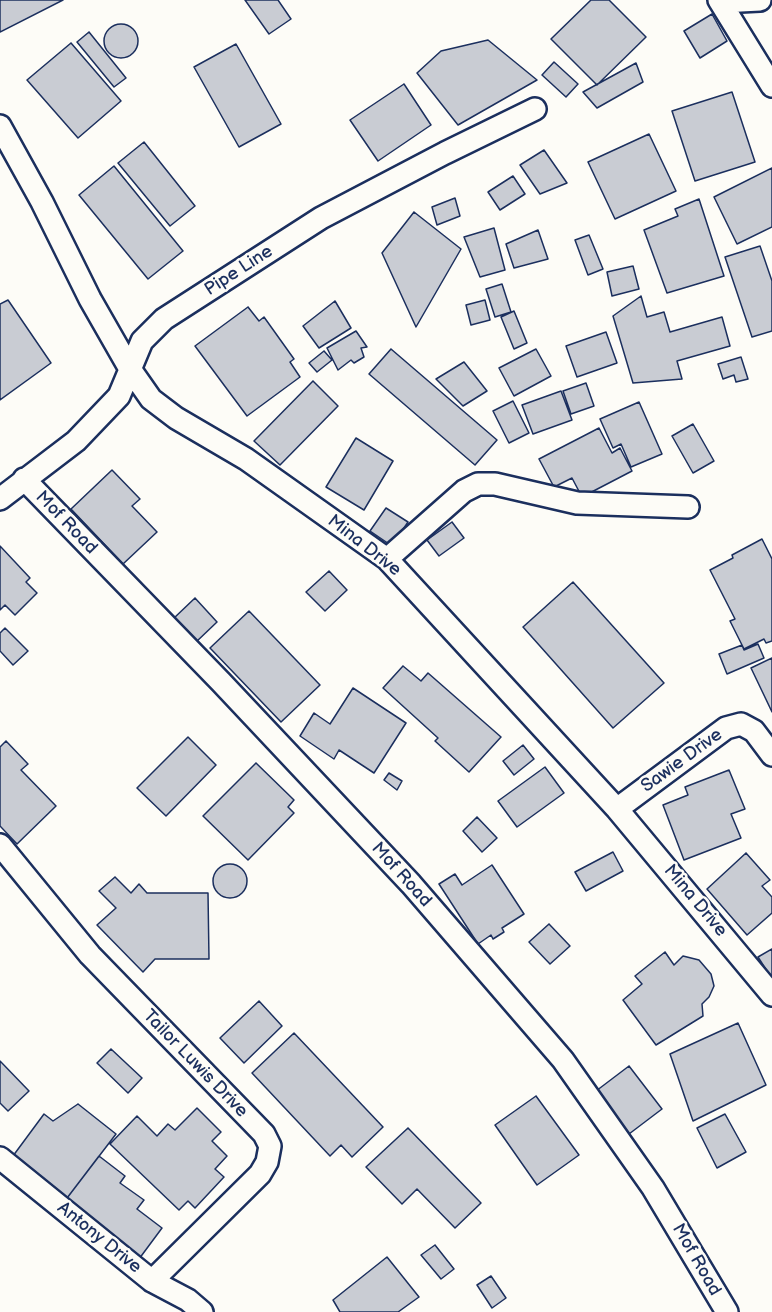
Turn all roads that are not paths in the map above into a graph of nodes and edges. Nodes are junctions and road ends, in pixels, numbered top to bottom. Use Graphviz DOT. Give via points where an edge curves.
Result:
graph roads {
  1 [pos="760,0"];
  2 [pos="720,1"];
  3 [pos="772,86"];
  4 [pos="535,109"];
  5 [pos="0,126"];
  6 [pos="130,369"];
  7 [pos="24,479"];
  8 [pos="0,499"];
  9 [pos="688,507"];
  10 [pos="387,559"];
  11 [pos="772,755"];
  12 [pos="617,809"];
  13 [pos="0,845"];
  14 [pos="772,995"];
  15 [pos="0,1158"];
  16 [pos="152,1281"];
  17 [pos="202,1312"];
  18 [pos="727,1312"];
  1 -- 2 [label="street"];
  2 -- 3 [label="street"];
  4 -- 6 [label="street, Pipe Line" via="321,218 164,319 142,340"];
  5 -- 6 [label="street, Mina Drive"];
  6 -- 7 [label="street, Pipe Line" via="119,396 83,434"];
  6 -- 10 [label="street, Mina Drive" via="152,399 176,418 246,459"];
  7 -- 8 [label="street, Pipe Line"];
  7 -- 18 [label="street, Mof Road" via="411,884 564,1060 653,1188"];
  9 -- 10 [label="street" via="577,503 495,484 478,484 464,490"];
  10 -- 12 [label="street, Mina Drive"];
  11 -- 12 [label="street, Sawie Drive" via="754,731 741,724 726,728"];
  12 -- 14 [label="street, Mina Drive"];
  13 -- 16 [label="street, Tailor Luwis Drive" via="90,955 264,1134 270,1146 260,1174"];
  15 -- 16 [label="street, Antony Drive"];
  16 -- 17 [label="street, Antony Drive"];
}
